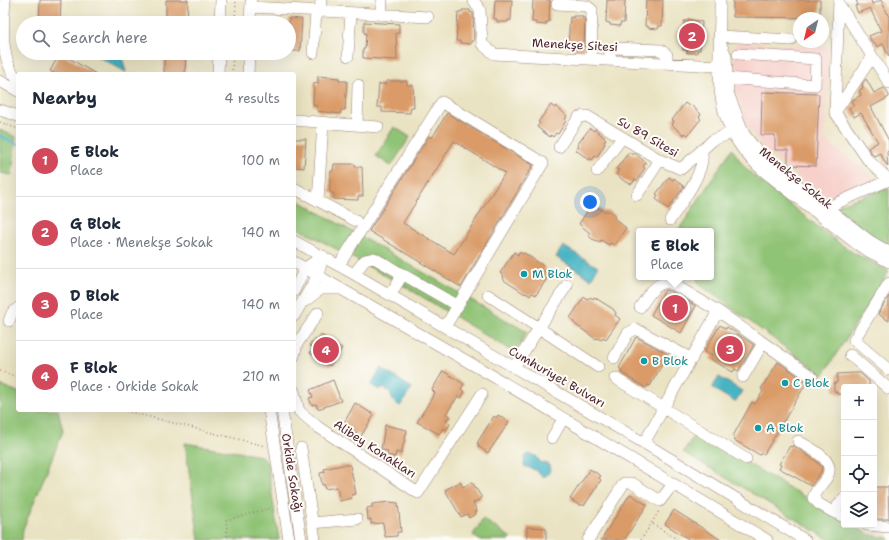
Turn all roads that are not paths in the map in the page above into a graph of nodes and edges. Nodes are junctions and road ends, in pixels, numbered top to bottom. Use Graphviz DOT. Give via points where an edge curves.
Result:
graph roads {
  1 [pos="5,0"];
  2 [pos="221,0"];
  3 [pos="321,0"];
  4 [pos="382,0"];
  5 [pos="473,0"];
  6 [pos="720,0"];
  7 [pos="839,2"];
  8 [pos="251,4"];
  9 [pos="557,4"];
  10 [pos="318,12"];
  11 [pos="351,14"];
  12 [pos="381,15"];
  13 [pos="220,16"];
  14 [pos="250,16"];
  15 [pos="428,17"];
  16 [pos="720,39"];
  17 [pos="791,40"];
  18 [pos="312,52"];
  19 [pos="738,54"];
  20 [pos="348,56"];
  21 [pos="872,57"];
  22 [pos="591,59"];
  23 [pos="219,60"];
  24 [pos="249,60"];
  25 [pos="718,66"];
  26 [pos="218,72"];
  27 [pos="248,72"];
  28 [pos="16,78"];
  29 [pos="726,78"];
  30 [pos="0,81"];
  31 [pos="889,83"];
  32 [pos="358,85"];
  33 [pos="16,91"];
  34 [pos="0,110"];
  35 [pos="835,112"];
  36 [pos="16,115"];
  37 [pos="296,120"];
  38 [pos="323,123"];
  39 [pos="357,126"];
  40 [pos="378,127"];
  41 [pos="731,133"];
  42 [pos="622,138"];
  43 [pos="559,147"];
  44 [pos="701,150"];
  45 [pos="660,160"];
  46 [pos="597,171"];
  47 [pos="889,180"];
  48 [pos="296,189"];
  49 [pos="637,195"];
  50 [pos="318,201"];
  51 [pos="824,209"];
  52 [pos="670,220"];
  53 [pos="356,221"];
  54 [pos="296,242"];
  55 [pos="889,252"];
  56 [pos="323,256"];
  57 [pos="889,262"];
  58 [pos="296,263"];
  59 [pos="339,265"];
  60 [pos="305,268"];
  61 [pos="354,274"];
  62 [pos="403,274"];
  63 [pos="318,275"];
  64 [pos="889,283"];
  65 [pos="567,285"];
  66 [pos="296,287"];
  67 [pos="341,289"];
  68 [pos="390,295"];
  69 [pos="488,295"];
  70 [pos="458,306"];
  71 [pos="640,307"];
  72 [pos="16,310"];
  73 [pos="297,311"];
  74 [pos="718,311"];
  75 [pos="318,313"];
  76 [pos="9,321"];
  77 [pos="445,327"];
  78 [pos="539,328"];
  79 [pos="763,343"];
  80 [pos="296,348"];
  81 [pos="850,355"];
  82 [pos="614,358"];
  83 [pos="692,359"];
  84 [pos="514,367"];
  85 [pos="598,367"];
  86 [pos="889,370"];
  87 [pos="812,377"];
  88 [pos="615,378"];
  89 [pos="743,378"];
  90 [pos="889,389"];
  91 [pos="482,394"];
  92 [pos="296,398"];
  93 [pos="664,408"];
  94 [pos="269,412"];
  95 [pos="282,412"];
  96 [pos="563,419"];
  97 [pos="552,438"];
  98 [pos="798,441"];
  99 [pos="644,443"];
  100 [pos="301,448"];
  101 [pos="746,459"];
  102 [pos="305,473"];
  103 [pos="291,475"];
  104 [pos="279,477"];
  105 [pos="673,484"];
  106 [pos="841,502"];
  107 [pos="833,512"];
  108 [pos="841,516"];
  109 [pos="357,519"];
  110 [pos="312,523"];
  111 [pos="877,526"];
  112 [pos="889,527"];
  113 [pos="289,540"];
  114 [pos="301,540"];
  115 [pos="315,540"];
  116 [pos="588,540"];
  117 [pos="767,540"];
  118 [pos="805,540"];
  1 -- 28 [label="street" via="2,55 9,72"];
  2 -- 13 [label="street"];
  3 -- 10 [label="street"];
  4 -- 12 [label="street"];
  5 -- 22 [label="street, Menekşe Sitesi" via="480,10 482,44 494,54"];
  6 -- 16 [label="street, Menekşe Sokak"];
  7 -- 21 [label="street"];
  7 -- 35 [label="street"];
  8 -- 10 [label="street"];
  8 -- 14 [label="street"];
  9 -- 22 [label="street" via="587,6 592,10"];
  10 -- 11 [label="street"];
  10 -- 18 [label="street"];
  11 -- 12 [label="street"];
  11 -- 20 [label="street"];
  12 -- 15 [label="street"];
  16 -- 17 [label="street"];
  16 -- 25 [label="street, Menekşe Sokak"];
  16 -- 29 [label="street, Menekşe Sokak" via="726,56"];
  19 -- 29 [label="street" via="816,58 815,85"];
  21 -- 31 [label="street"];
  21 -- 35 [label="street"];
  22 -- 25 [label="street, Menekşe Sitesi"];
  23 -- 26 [label="street"];
  24 -- 27 [label="street"];
  25 -- 41 [label="street, Menekşe Sokak" via="721,101"];
  29 -- 51 [label="street, Menekşe Sokak" via="728,93 744,134 772,165"];
  30 -- 33 [label="street"];
  32 -- 39 [label="street"];
  34 -- 36 [label="street"];
  35 -- 47 [label="street" via="868,160"];
  37 -- 38 [label="street"];
  38 -- 39 [label="street"];
  38 -- 50 [label="street"];
  39 -- 40 [label="street"];
  41 -- 44 [label="street, Su 89 Sitesi"];
  41 -- 51 [label="street, Menekşe Sokak" via="755,164"];
  42 -- 43 [label="street, Su 89 Sitesi" via="591,117 582,115"];
  42 -- 45 [label="street, Su 89 Sitesi"];
  42 -- 46 [label="street"];
  44 -- 45 [label="street, Su 89 Sitesi" via="681,169"];
  44 -- 52 [label="street" via="703,158 695,181"];
  45 -- 49 [label="street"];
  47 -- 51 [label="street"];
  48 -- 50 [label="street"];
  50 -- 53 [label="street"];
  51 -- 55 [label="street, Menekşe Sokak"];
  51 -- 57 [label="street, Menekşe Sokak" via="868,251"];
  54 -- 56 [label="street, Cumhuriyet Bulvarı"];
  56 -- 59 [label="street, Cumhuriyet Bulvarı"];
  56 -- 60 [label="street"];
  56 -- 63 [label="street"];
  58 -- 60 [label="street"];
  59 -- 61 [label="street, Cumhuriyet Bulvarı"];
  59 -- 70 [label="street" via="442,102 543,163"];
  60 -- 63 [label="street"];
  60 -- 66 [label="street"];
  61 -- 62 [label="street" via="365,260 374,258"];
  61 -- 68 [label="street, Cumhuriyet Bulvarı"];
  62 -- 68 [label="street"];
  62 -- 70 [label="street"];
  63 -- 67 [label="street"];
  63 -- 73 [label="street"];
  64 -- 86 [label="street" via="854,340"];
  65 -- 78 [label="street"];
  67 -- 73 [label="street" via="321,289"];
  67 -- 96 [label="street"];
  68 -- 77 [label="street, Cumhuriyet Bulvarı"];
  69 -- 78 [label="street"];
  70 -- 77 [label="street"];
  71 -- 74 [label="street" via="656,286 665,282 673,284"];
  72 -- 76 [label="street"];
  74 -- 79 [label="street"];
  74 -- 83 [label="street"];
  75 -- 80 [label="street"];
  77 -- 84 [label="street, Cumhuriyet Bulvarı"];
  78 -- 84 [label="street"];
  78 -- 85 [label="street"];
  79 -- 87 [label="street"];
  79 -- 89 [label="street"];
  81 -- 90 [label="street"];
  82 -- 83 [label="street" via="628,334 636,329"];
  83 -- 93 [label="street"];
  84 -- 99 [label="street, Cumhuriyet Bulvarı"];
  88 -- 93 [label="street"];
  91 -- 92 [label="street, Alibey Konakları" via="418,493 318,427 299,411"];
  93 -- 99 [label="street"];
  93 -- 101 [label="street"];
  94 -- 104 [label="street, Orkide Sokağı"];
  95 -- 103 [label="street"];
  96 -- 97 [label="street"];
  96 -- 105 [label="street"];
  98 -- 107 [label="street" via="827,462 828,476 813,498"];
  99 -- 118 [label="street, Cumhuriyet Bulvarı"];
  100 -- 102 [label="street"];
  102 -- 103 [label="street"];
  102 -- 110 [label="street"];
  103 -- 104 [label="street"];
  103 -- 114 [label="street"];
  104 -- 113 [label="street, Orkide Sokağı"];
  105 -- 116 [label="street" via="660,501 632,483 624,483"];
  105 -- 117 [label="street"];
  106 -- 107 [label="street"];
  107 -- 108 [label="street"];
  109 -- 110 [label="street"];
  110 -- 115 [label="street"];
  111 -- 112 [label="street"];
}
